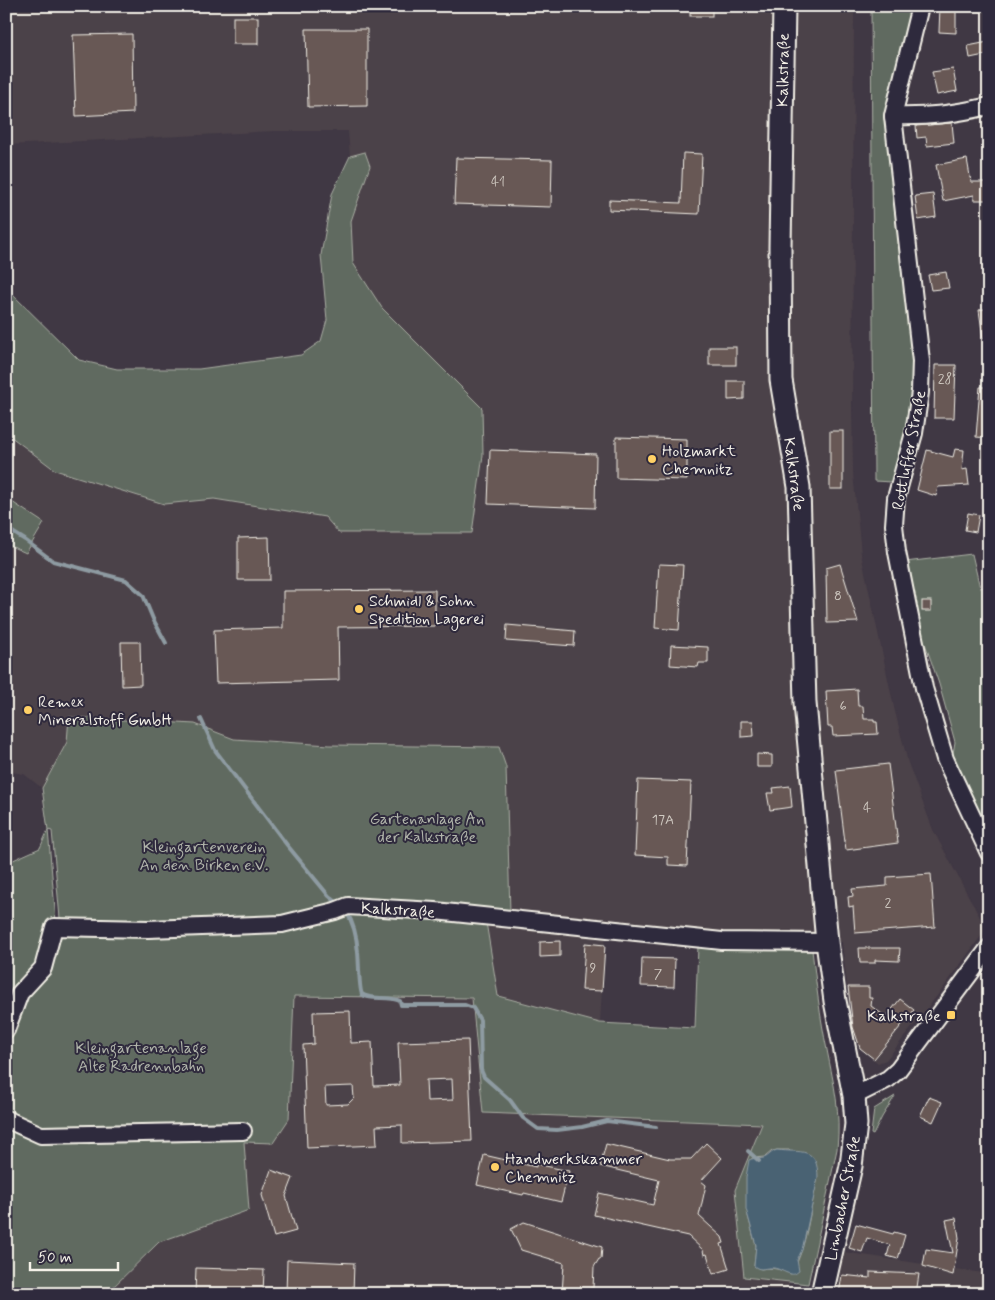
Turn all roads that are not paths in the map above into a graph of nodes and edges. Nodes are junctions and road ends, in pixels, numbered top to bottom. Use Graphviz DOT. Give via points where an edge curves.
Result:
graph roads {
  1 [pos="784,6"];
  2 [pos="920,6"];
  3 [pos="989,106"];
  4 [pos="893,116"];
  5 [pos="989,853"];
  6 [pos="828,942"];
  7 [pos="989,948"];
  8 [pos="6,1030"];
  9 [pos="854,1096"];
  10 [pos="6,1119"];
  11 [pos="243,1131"];
  12 [pos="822,1294"];
  1 -- 6 [label="main road, Kalkstraße" via="781,380 799,487 805,703"];
  2 -- 4 [label="street, Rottluffer Straße"];
  3 -- 4 [label="street" via="955,114"];
  4 -- 5 [label="street, Rottluffer Straße" via="920,361 920,392 914,433 896,498 897,552 924,688 945,759"];
  6 -- 8 [label="street, Kalkstraße" via="722,941 435,911 341,909 282,924 235,927 54,927 43,968 20,993"];
  6 -- 9 [label="main road, Kalkstraße" via="835,1001"];
  7 -- 9 [label="street" via="898,1070 888,1079"];
  9 -- 12 [label="main road, Limbacher Straße" via="856,1124 851,1166"];
  10 -- 11 [label="street" via="41,1136"];
}
